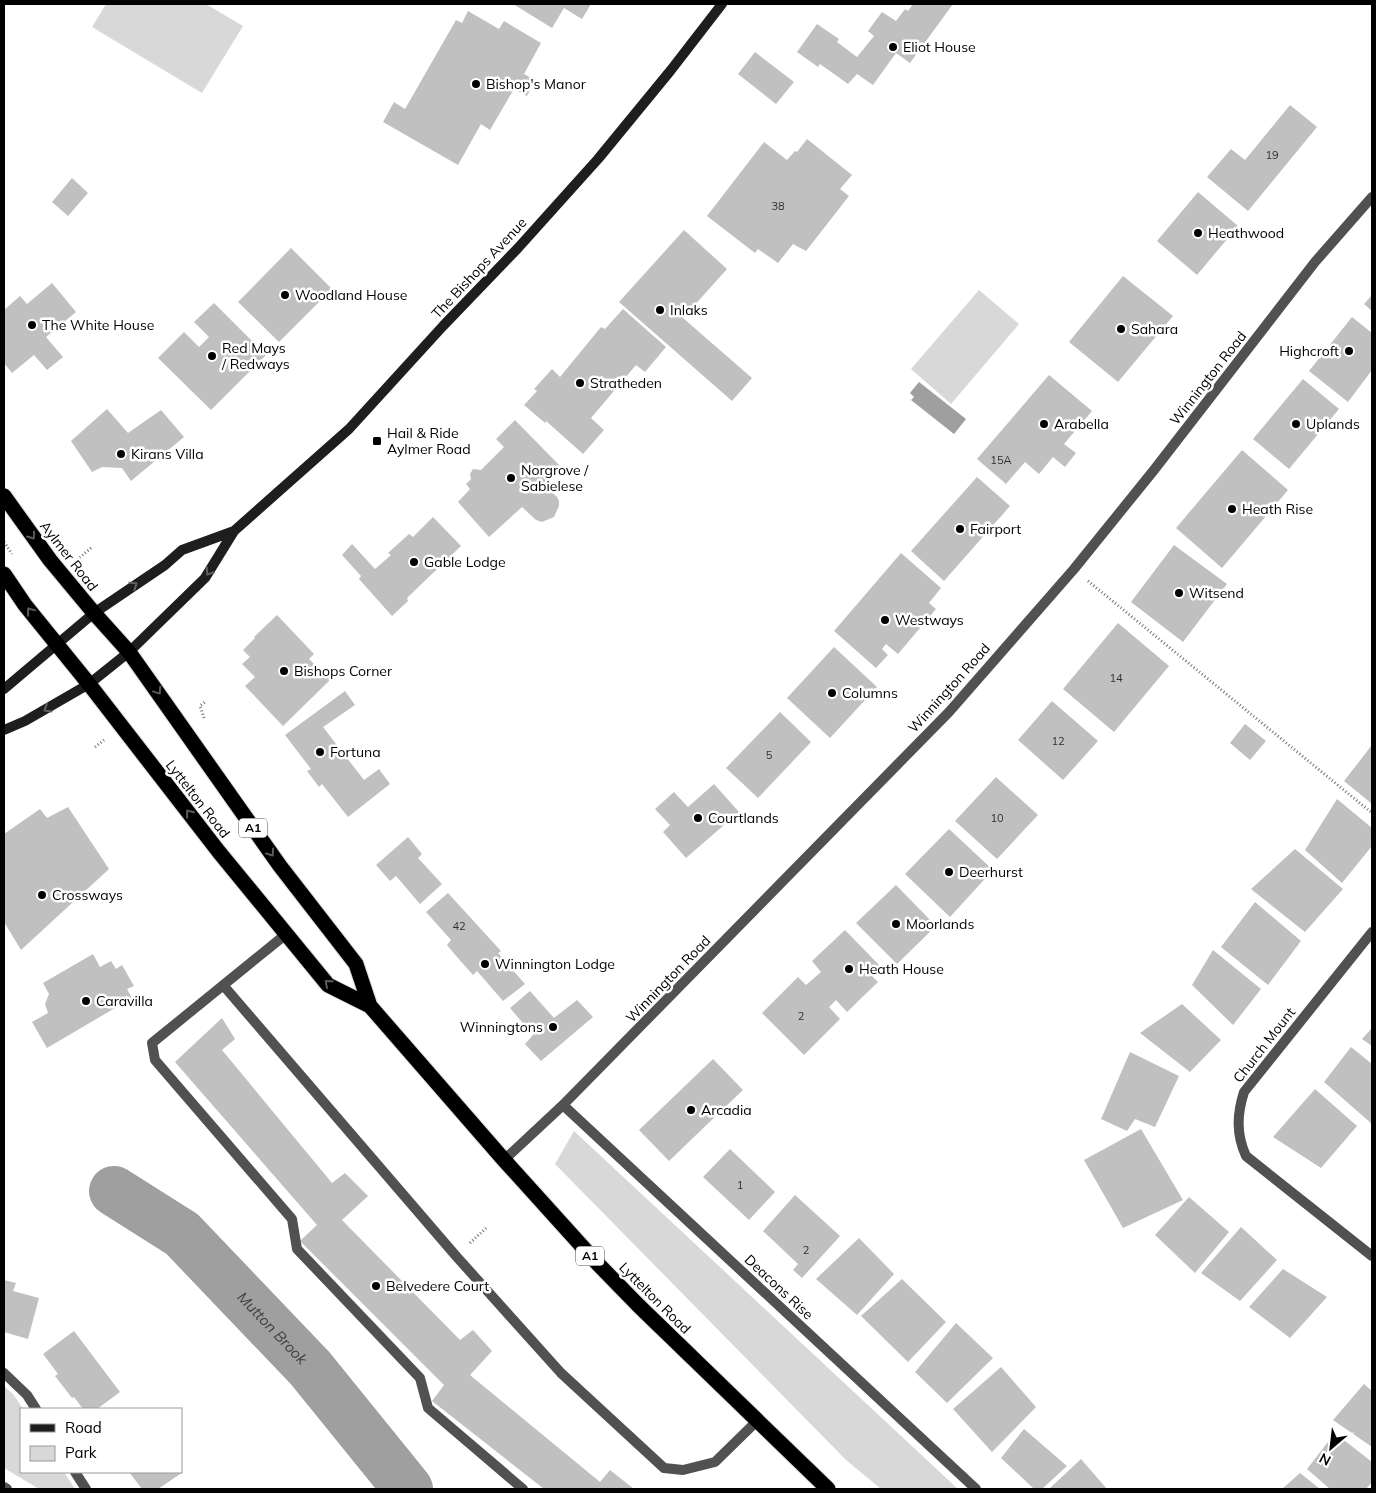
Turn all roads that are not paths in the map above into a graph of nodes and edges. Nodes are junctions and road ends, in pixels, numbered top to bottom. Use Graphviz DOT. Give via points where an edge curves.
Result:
graph roads {
  1 [pos="722,4"];
  2 [pos="1372,197"];
  3 [pos="4,496"];
  4 [pos="234,531"];
  5 [pos="4,574"];
  6 [pos="94,613"];
  7 [pos="112,633"];
  8 [pos="57,645"];
  9 [pos="130,652"];
  10 [pos="89,684"];
  11 [pos="4,689"];
  12 [pos="4,730"];
  13 [pos="1372,932"];
  14 [pos="285,935"];
  15 [pos="223,985"];
  16 [pos="370,1006"];
  17 [pos="563,1105"];
  18 [pos="504,1160"];
  19 [pos="1372,1256"];
  20 [pos="4,1373"];
  21 [pos="35,1408"];
  22 [pos="757,1421"];
  23 [pos="76,1473"];
  24 [pos="86,1489"];
  25 [pos="523,1489"];
  26 [pos="828,1489"];
  27 [pos="976,1489"];
  1 -- 4 [label="street, The Bishops Avenue" via="598,158 518,248 349,429"];
  2 -- 17 [label="street, Winnington Road" via="1315,262 1074,569 949,712"];
  3 -- 6 [label="highway, Aylmer Road / A1, one-way" via="50,560"];
  6 -- 4 [label="street, The Bishops Avenue, one-way" via="182,550"];
  4 -- 9 [label="street, The Bishops Avenue, one-way" via="205,578"];
  8 -- 5 [label="highway, A1, one-way"];
  6 -- 7 [label="highway, Aylmer Road / A1"];
  6 -- 8 [label="street, The Bishops Avenue"];
  7 -- 9 [label="highway, Lyttelton Road / A1"];
  8 -- 10 [label="highway, Lyttelton Road / A1"];
  8 -- 11 [label="street, The Bishops Avenue"];
  9 -- 10 [label="street, The Bishops Avenue"];
  9 -- 16 [label="highway, Lyttelton Road / A1, one-way" via="280,866 356,964"];
  10 -- 12 [label="street, The Bishops Avenue, one-way" via="26,721"];
  14 -- 10 [label="highway, Lyttelton Road / A1, one-way"];
  13 -- 19 [label="street, Church Mount" via="1244,1092 1239,1109 1239,1130 1246,1156"];
  14 -- 15 [label="street"];
  16 -- 14 [label="highway, Lyttelton Road / A1, one-way" via="328,985"];
  15 -- 22 [label="street" via="561,1373 664,1468 683,1470 715,1462"];
  15 -- 25 [label="street" via="152,1043 155,1060 292,1219 297,1249 420,1378 428,1408"];
  16 -- 18 [label="highway, Lyttelton Road / A1"];
  17 -- 18 [label="street, Winnington Road"];
  17 -- 27 [label="street, Deacons Rise"];
  18 -- 22 [label="highway, Lyttelton Road / A1" via="598,1264"];
  20 -- 21 [label="street"];
  22 -- 26 [label="highway, Lyttelton Road / A1"];
  23 -- 24 [label="street"];
}
